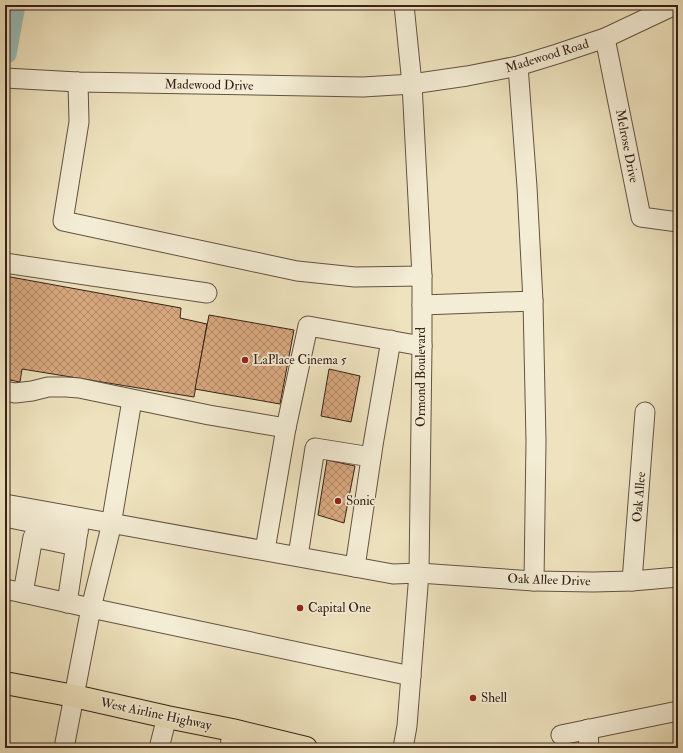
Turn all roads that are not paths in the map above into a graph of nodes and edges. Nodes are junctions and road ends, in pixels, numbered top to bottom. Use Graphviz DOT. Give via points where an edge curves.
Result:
graph roads {
  1 [pos="404,5"];
  2 [pos="675,5"];
  3 [pos="605,38"];
  4 [pos="518,66"];
  5 [pos="5,78"];
  6 [pos="78,82"];
  7 [pos="412,84"];
  8 [pos="678,222"];
  9 [pos="5,263"];
  10 [pos="422,276"];
  11 [pos="207,293"];
  12 [pos="533,301"];
  13 [pos="422,305"];
  14 [pos="391,340"];
  15 [pos="422,346"];
  16 [pos="5,391"];
  17 [pos="132,400"];
  18 [pos="646,412"];
  19 [pos="286,428"];
  20 [pos="371,457"];
  21 [pos="5,504"];
  22 [pos="5,518"];
  23 [pos="111,523"];
  24 [pos="78,532"];
  25 [pos="265,550"];
  26 [pos="298,556"];
  27 [pos="355,567"];
  28 [pos="420,573"];
  29 [pos="678,577"];
  30 [pos="534,581"];
  31 [pos="632,581"];
  32 [pos="14,591"];
  33 [pos="67,603"];
  34 [pos="91,608"];
  35 [pos="411,676"];
  36 [pos="5,683"];
  37 [pos="74,696"];
  38 [pos="678,711"];
  39 [pos="167,717"];
  40 [pos="588,729"];
  41 [pos="561,735"];
  42 [pos="231,739"];
  43 [pos="64,748"];
  44 [pos="159,748"];
  45 [pos="306,748"];
  46 [pos="403,748"];
  47 [pos="589,748"];
  1 -- 7 [label="street, Ormond Boulevard"];
  2 -- 3 [label="street, Madewood Road"];
  3 -- 4 [label="street, Madewood Road"];
  3 -- 8 [label="street, Melrose Drive" via="641,217"];
  4 -- 7 [label="street, Madewood Road"];
  4 -- 12 [label="street"];
  5 -- 6 [label="street, Madewood Drive"];
  6 -- 7 [label="street, Madewood Drive" via="363,87"];
  6 -- 10 [label="street" via="79,122 63,221 297,271 355,277"];
  7 -- 10 [label="street, Ormond Boulevard"];
  9 -- 11 [label="street"];
  10 -- 13 [label="street, Ormond Boulevard"];
  12 -- 13 [label="street"];
  12 -- 30 [label="street" via="536,441"];
  13 -- 15 [label="street, Ormond Boulevard"];
  14 -- 15 [label="street"];
  14 -- 19 [label="street" via="308,326"];
  14 -- 20 [label="street"];
  15 -- 28 [label="street, Ormond Boulevard"];
  16 -- 17 [label="street" via="15,393 48,387 66,387"];
  17 -- 19 [label="street"];
  17 -- 23 [label="street"];
  18 -- 31 [label="street, Oak Allee"];
  19 -- 25 [label="street"];
  20 -- 26 [label="street" via="315,448"];
  20 -- 27 [label="street"];
  21 -- 24 [label="street"];
  22 -- 24 [label="street"];
  23 -- 24 [label="street, Oak Allee Drive"];
  23 -- 25 [label="street, Oak Allee Drive"];
  23 -- 34 [label="street"];
  24 -- 32 [label="street" via="33,537"];
  24 -- 33 [label="street"];
  25 -- 26 [label="street, Oak Allee Drive"];
  26 -- 27 [label="street, Oak Allee Drive"];
  27 -- 28 [label="street, Oak Allee Drive" via="393,574"];
  28 -- 30 [label="street, Oak Allee Drive"];
  28 -- 35 [label="street, Ormond Boulevard"];
  29 -- 31 [label="street, Oak Allee Drive"];
  30 -- 31 [label="street, Oak Allee Drive"];
  32 -- 33 [label="street"];
  33 -- 34 [label="street"];
  34 -- 35 [label="street"];
  34 -- 37 [label="street"];
  35 -- 46 [label="street, Ormond Boulevard"];
  36 -- 37 [label="highway, West Airline Highway"];
  37 -- 39 [label="highway, West Airline Highway"];
  37 -- 43 [label="street"];
  38 -- 40 [label="street"];
  39 -- 42 [label="highway, West Airline Highway"];
  39 -- 44 [label="street"];
  40 -- 41 [label="street"];
  40 -- 47 [label="street"];
  42 -- 45 [label="highway, West Airline Highway"];
}
